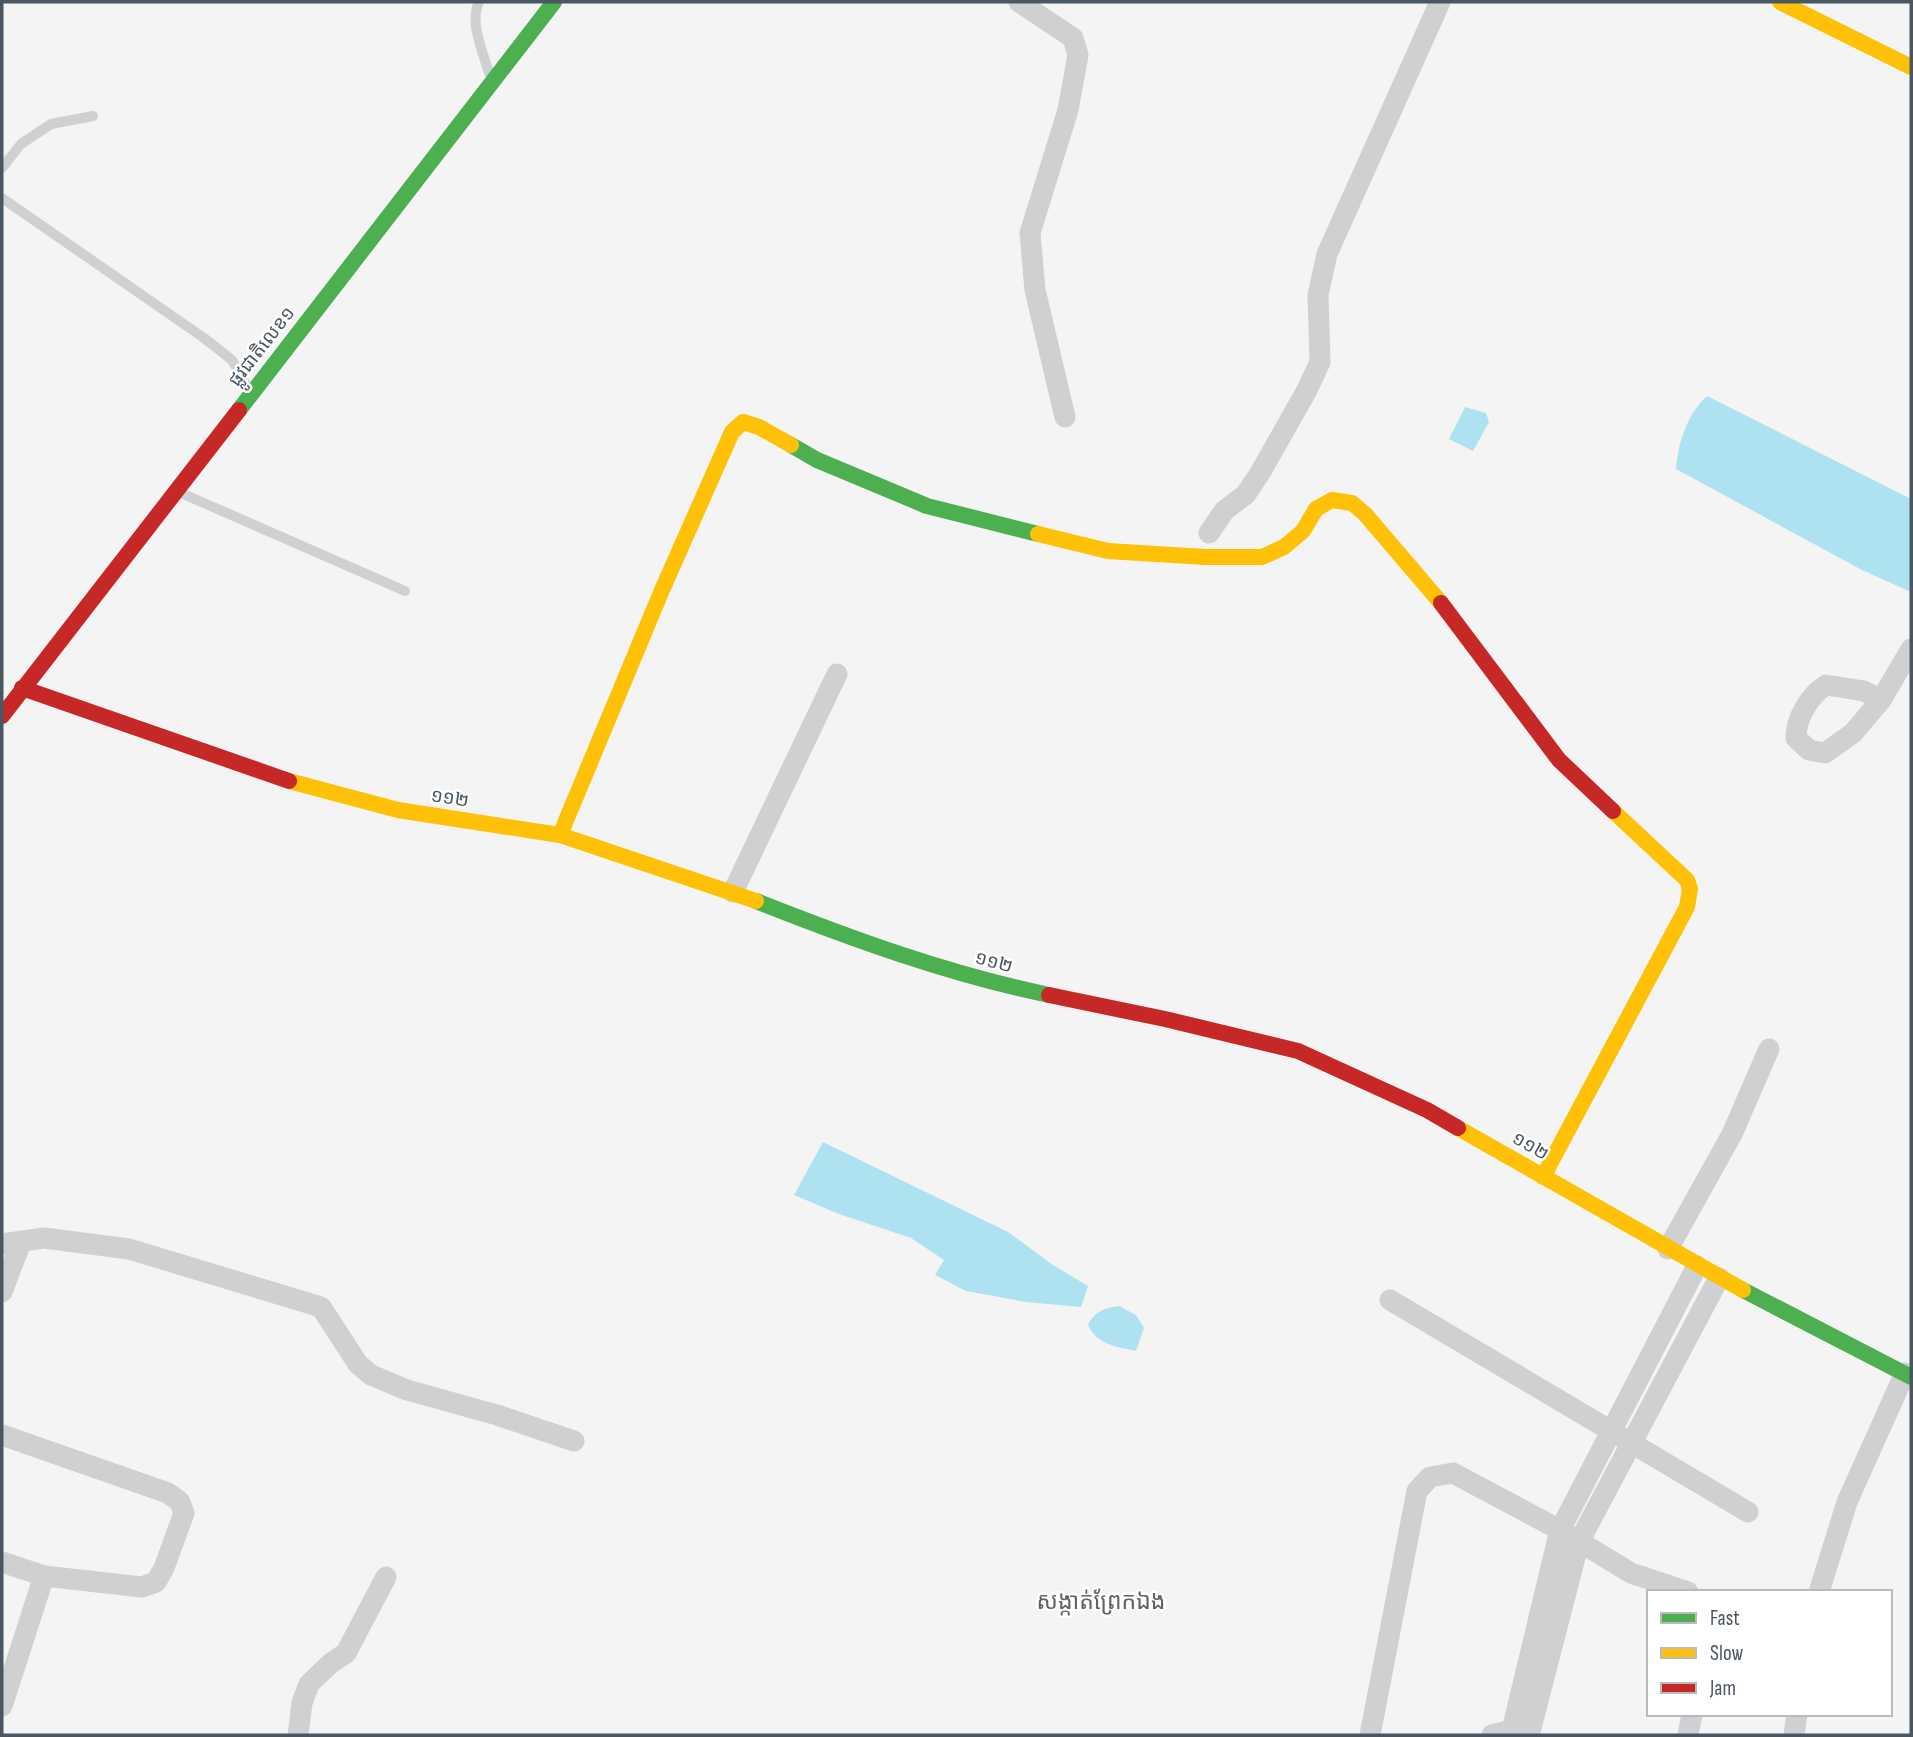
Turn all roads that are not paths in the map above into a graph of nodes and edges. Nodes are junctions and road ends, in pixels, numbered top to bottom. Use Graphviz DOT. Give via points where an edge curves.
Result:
graph roads {
  1 [pos="479,2"];
  2 [pos="554,2"];
  3 [pos="1019,2"];
  4 [pos="1440,2"];
  5 [pos="1780,2"];
  6 [pos="1911,67"];
  7 [pos="492,82"];
  8 [pos="93,116"];
  9 [pos="2,168"];
  10 [pos="2,198"];
  11 [pos="251,393"];
  12 [pos="1065,417"];
  13 [pos="175,491"];
  14 [pos="1209,533"];
  15 [pos="405,591"];
  16 [pos="1911,649"];
  17 [pos="837,674"];
  18 [pos="22,688"];
  19 [pos="1881,700"];
  20 [pos="2,716"];
  21 [pos="560,835"];
  22 [pos="733,892"];
  23 [pos="1769,1049"];
  24 [pos="1543,1177"];
  25 [pos="11,1243"];
  26 [pos="1668,1249"];
  27 [pos="1698,1266"];
  28 [pos="1719,1278"];
  29 [pos="2,1292"];
  30 [pos="1390,1300"];
  31 [pos="1908,1375"];
  32 [pos="1610,1431"];
  33 [pos="2,1435"];
  34 [pos="574,1441"];
  35 [pos="1631,1443"];
  36 [pos="1748,1512"];
  37 [pos="1560,1530"];
  38 [pos="1579,1542"];
  39 [pos="2,1562"];
  40 [pos="44,1576"];
  41 [pos="386,1577"];
  42 [pos="1682,1590"];
  43 [pos="1820,1590"];
  44 [pos="2,1706"];
  45 [pos="1692,1716"];
  46 [pos="1797,1716"];
  47 [pos="1518,1733"];
  48 [pos="299,1735"];
  49 [pos="1370,1735"];
  50 [pos="1688,1735"];
  51 [pos="1794,1735"];
  1 -- 7 [label="lane" via="475,10 478,35"];
  2 -- 7 [label="main road, ផ្លូវជាតិលេខ១"];
  3 -- 12 [label="street" via="1073,38 1078,55 1068,110 1030,233 1035,290"];
  4 -- 14 [label="street" via="1327,254 1318,295 1320,362 1260,474"];
  5 -- 6 [label="main road"];
  7 -- 11 [label="main road, ផ្លូវជាតិលេខ១"];
  8 -- 9 [label="lane" via="51,124 21,144"];
  10 -- 11 [label="lane" via="232,360"];
  11 -- 13 [label="main road, ផ្លូវជាតិលេខ១"];
  13 -- 15 [label="lane"];
  13 -- 18 [label="main road, ផ្លូវជាតិលេខ១"];
  16 -- 19 [label="street"];
  17 -- 22 [label="street"];
  18 -- 20 [label="main road, ផ្លូវជាតិលេខ១"];
  18 -- 21 [label="main road, ១១២" via="299,784 398,810"];
  21 -- 22 [label="main road, ១១២"];
  21 -- 24 [label="main road" via="673,565 732,432 743,422 817,460 927,506 1108,551 1262,556 1284,547 1303,531 1316,509 1332,500 1352,503 1440,602 1559,760 1687,880 1690,890 1687,907"];
  22 -- 24 [label="main road, ១១២" via="849,938 943,968 1298,1051 1427,1110"];
  23 -- 26 [label="street" via="1732,1134"];
  24 -- 26 [label="main road, ១១២"];
  25 -- 29 [label="street"];
  25 -- 34 [label="street" via="44,1238 129,1249 321,1307 358,1364 371,1375"];
  26 -- 27 [label="main road, ១១២"];
  27 -- 28 [label="main road, ១១២"];
  27 -- 32 [label="street"];
  28 -- 31 [label="main road, ១១២"];
  28 -- 35 [label="street"];
  30 -- 32 [label="street"];
  31 -- 43 [label="street" via="1847,1502"];
  32 -- 35 [label="street"];
  32 -- 37 [label="street"];
  33 -- 40 [label="street" via="168,1493 183,1507 156,1582 142,1587"];
  35 -- 36 [label="street"];
  35 -- 38 [label="street"];
  37 -- 38 [label="street"];
  37 -- 47 [label="street"];
  37 -- 49 [label="street" via="1453,1473 1430,1476 1417,1491"];
  38 -- 42 [label="street" via="1631,1573"];
  38 -- 47 [label="street"];
  39 -- 40 [label="street"];
  40 -- 44 [label="street"];
  41 -- 48 [label="street" via="346,1653 309,1684"];
  45 -- 50 [label="street"];
  46 -- 51 [label="street"];
}
